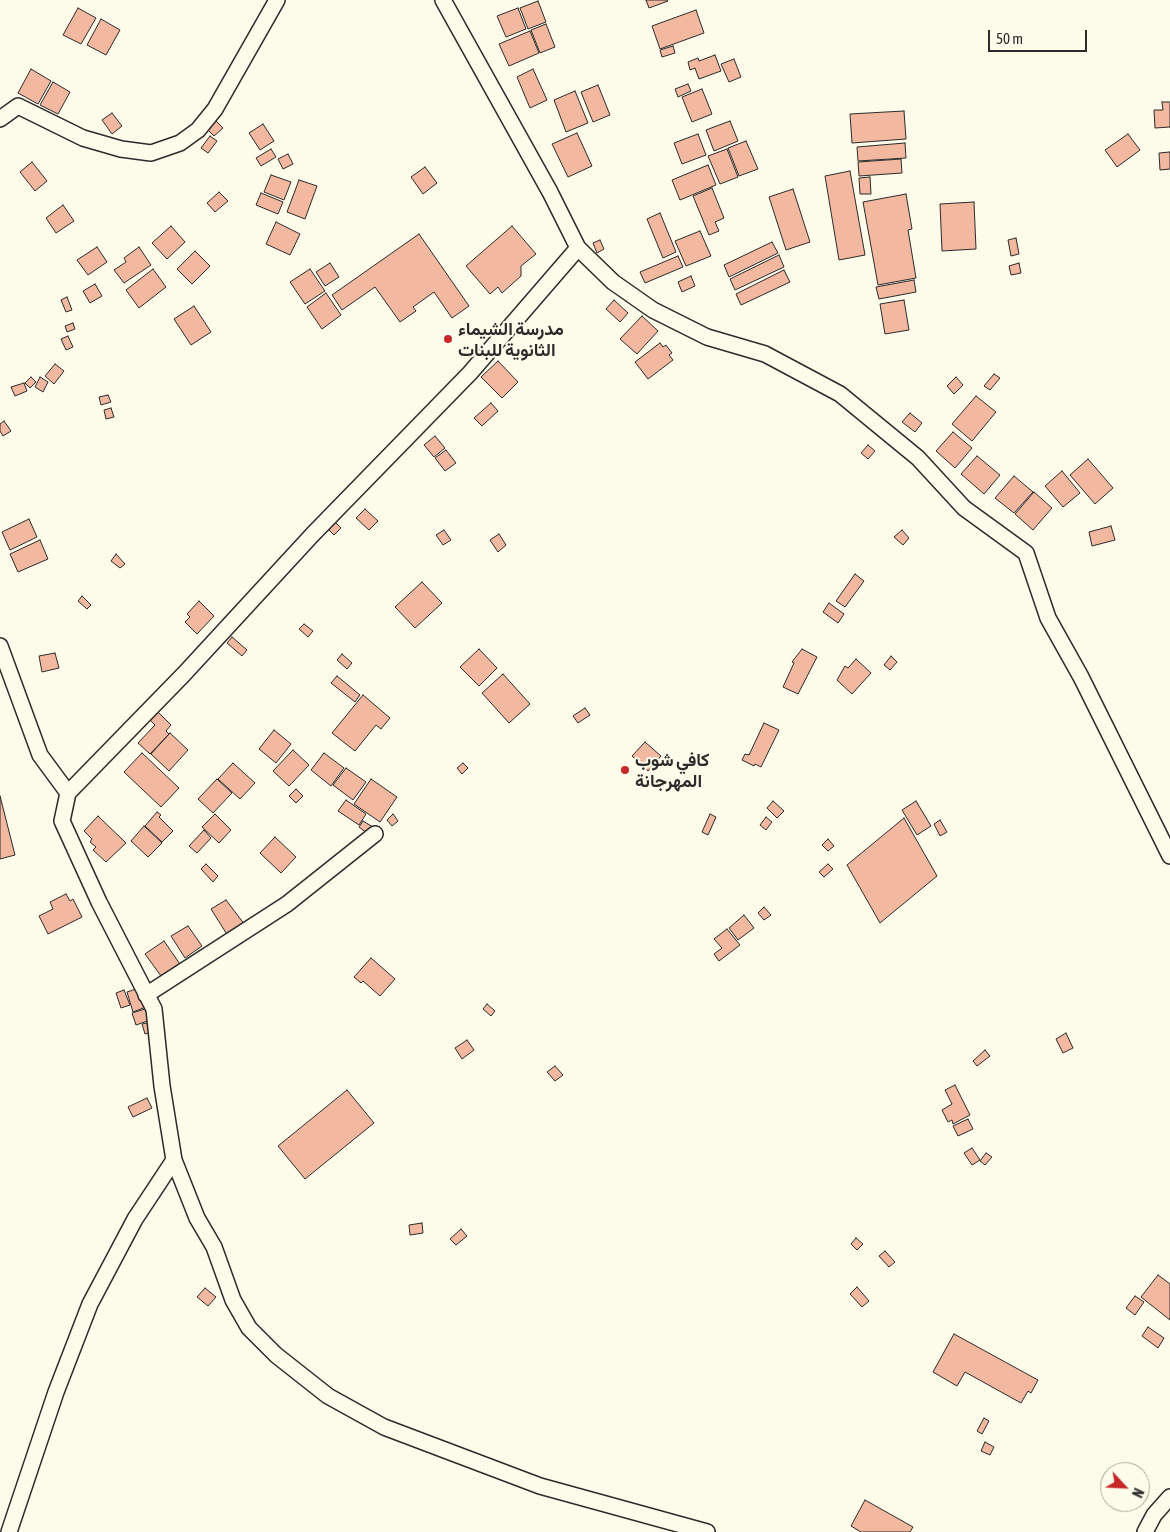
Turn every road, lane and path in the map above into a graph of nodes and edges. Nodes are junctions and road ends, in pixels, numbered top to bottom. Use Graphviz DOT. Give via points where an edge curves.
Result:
graph roads {
  1 [pos="277,0"];
  2 [pos="443,0"];
  3 [pos="0,119"];
  4 [pos="578,248"];
  5 [pos="0,646"];
  6 [pos="68,794"];
  7 [pos="375,834"];
  8 [pos="1170,856"];
  9 [pos="146,994"];
  10 [pos="174,1160"];
  11 [pos="1170,1497"];
  12 [pos="9,1532"];
  13 [pos="707,1532"];
  14 [pos="1145,1532"];
  1 -- 3 [label="street" via="215,109 198,130 180,144 151,153 121,149 84,138 18,106"];
  2 -- 4 [label="street"];
  4 -- 6 [label="street" via="470,373"];
  4 -- 8 [label="street" via="613,282 653,310 707,337 765,354 840,394 918,458 964,508 1026,553 1048,618"];
  5 -- 6 [label="street" via="40,755"];
  6 -- 9 [label="street" via="62,821"];
  7 -- 9 [label="street" via="288,904"];
  9 -- 10 [label="street" via="154,1009"];
  10 -- 12 [label="street" via="135,1219 90,1304 56,1392"];
  10 -- 13 [label="street" via="197,1218 214,1247 233,1300 249,1328 276,1355 328,1396 384,1427 480,1465 540,1486"];
  11 -- 14 [label="street" via="1154,1515"];
}
